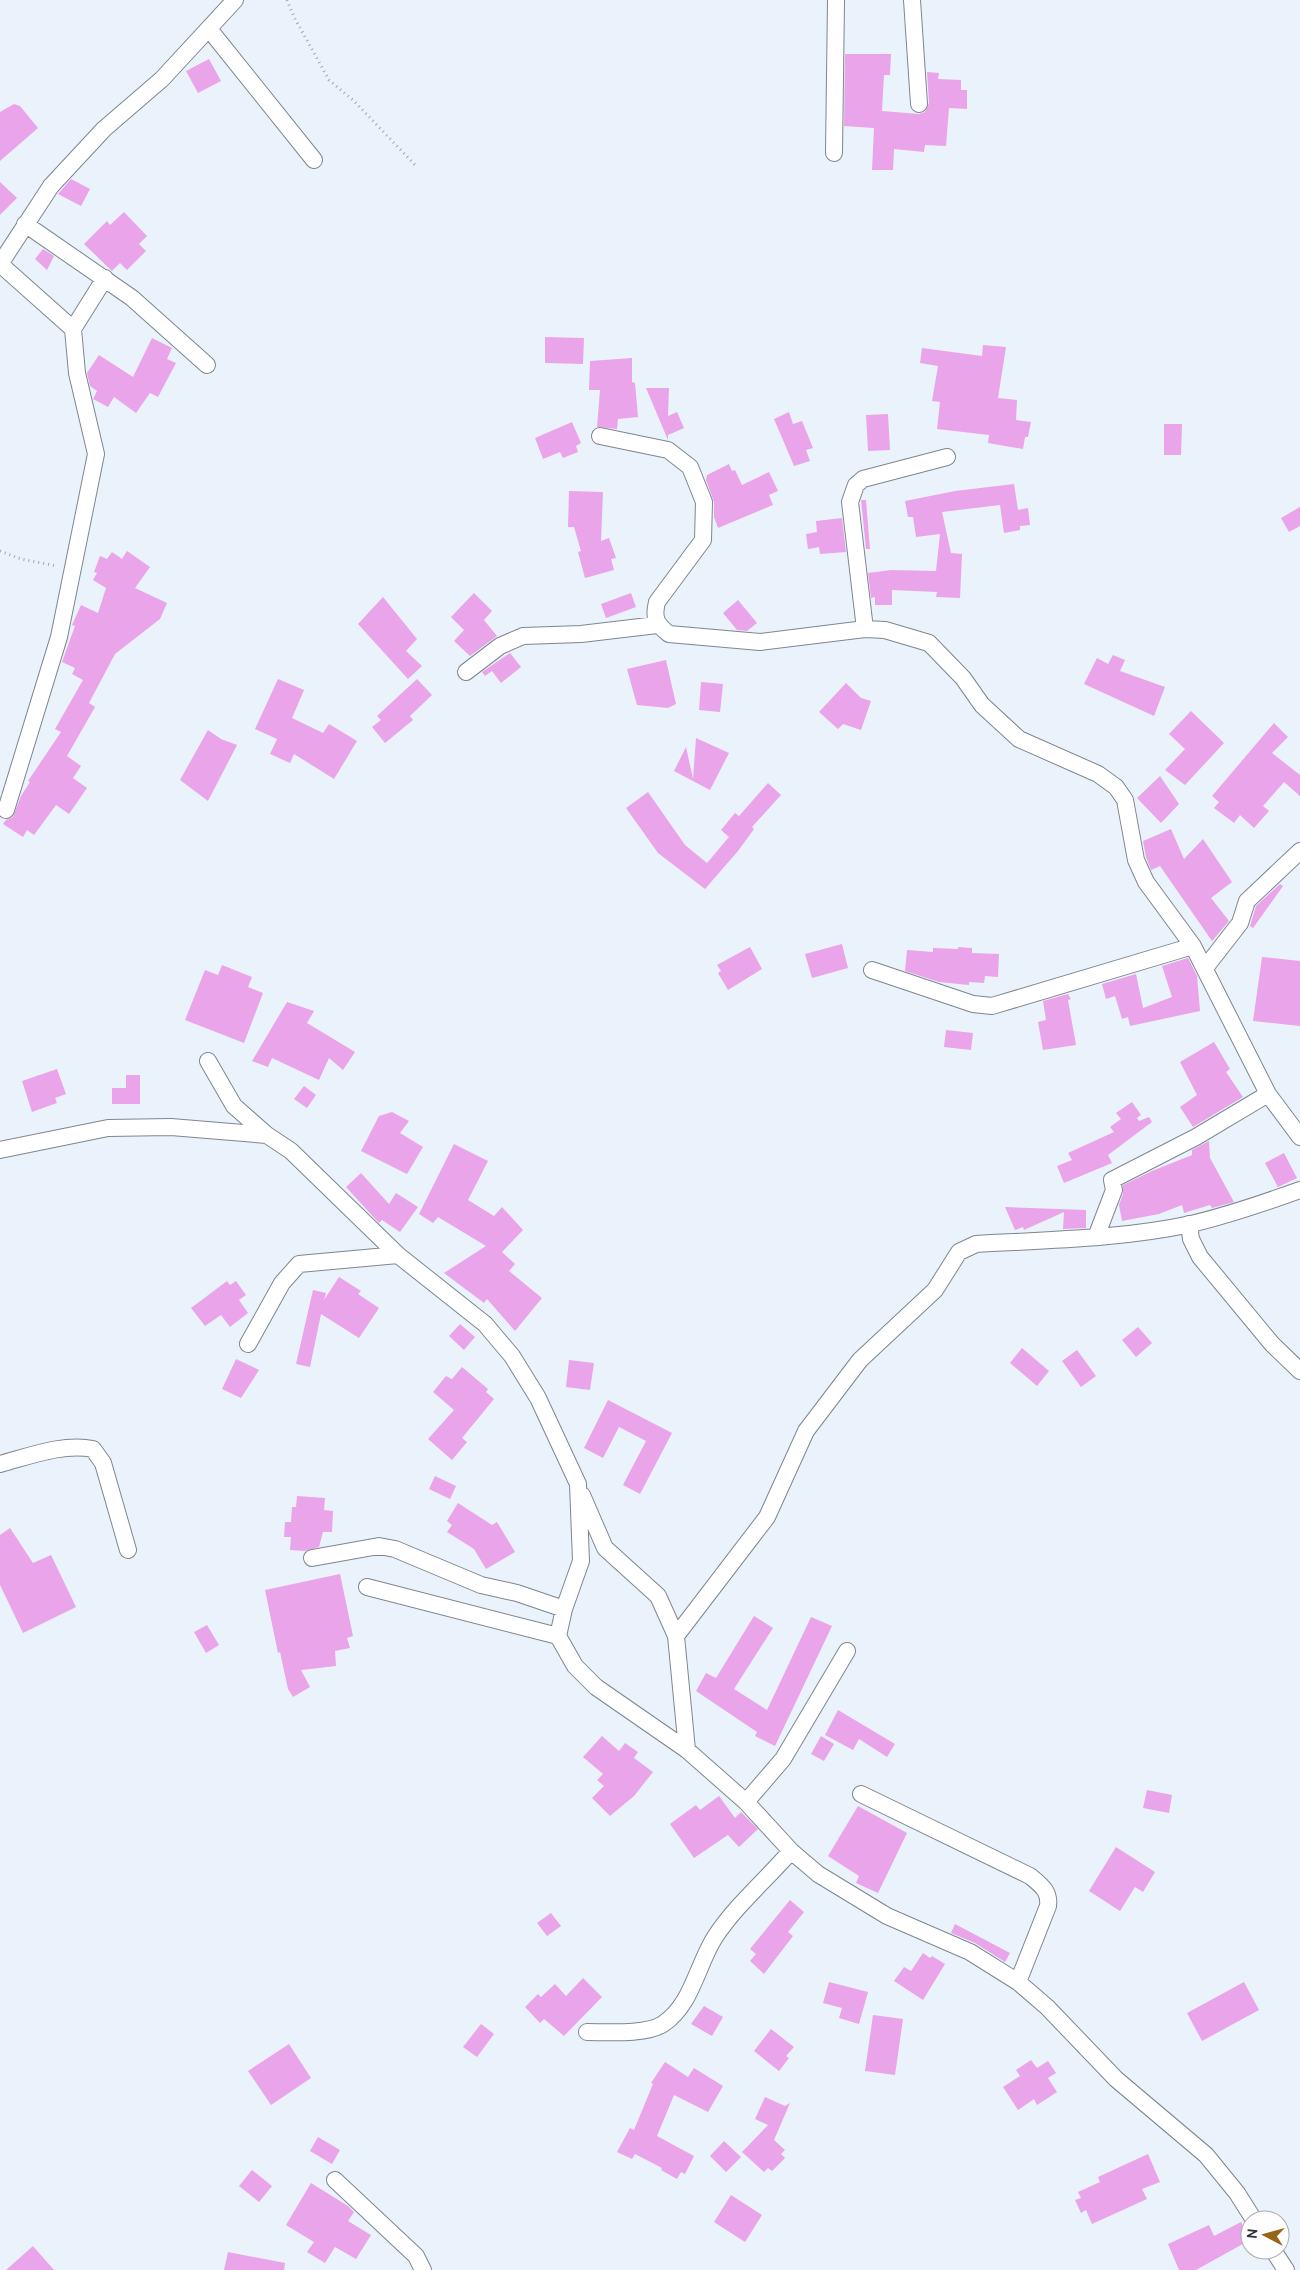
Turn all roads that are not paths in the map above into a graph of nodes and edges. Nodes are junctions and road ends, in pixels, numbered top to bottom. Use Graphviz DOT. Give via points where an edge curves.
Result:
graph roads {
  1 [pos="235,0"];
  2 [pos="836,0"];
  3 [pos="912,0"];
  4 [pos="210,29"];
  5 [pos="919,104"];
  6 [pos="834,153"];
  7 [pos="314,160"];
  8 [pos="25,224"];
  9 [pos="0,264"];
  10 [pos="105,278"];
  11 [pos="73,329"];
  12 [pos="207,365"];
  13 [pos="600,436"];
  14 [pos="947,457"];
  15 [pos="657,624"];
  16 [pos="865,629"];
  17 [pos="466,672"];
  18 [pos="6,810"];
  19 [pos="1300,851"];
  20 [pos="1193,946"];
  21 [pos="1205,968"];
  22 [pos="872,970"];
  23 [pos="208,1062"];
  24 [pos="1268,1094"];
  25 [pos="267,1135"];
  26 [pos="1300,1138"];
  27 [pos="0,1150"];
  28 [pos="1300,1190"];
  29 [pos="1189,1224"];
  30 [pos="1096,1238"];
  31 [pos="398,1255"];
  32 [pos="248,1344"];
  33 [pos="1300,1371"];
  34 [pos="0,1464"];
  35 [pos="578,1484"];
  36 [pos="128,1550"];
  37 [pos="312,1558"];
  38 [pos="367,1588"];
  39 [pos="564,1609"];
  40 [pos="558,1636"];
  41 [pos="676,1636"];
  42 [pos="847,1651"];
  43 [pos="687,1750"];
  44 [pos="861,1794"];
  45 [pos="746,1802"];
  46 [pos="791,1851"];
  47 [pos="1018,1982"];
  48 [pos="588,2032"];
  49 [pos="335,2180"];
  50 [pos="1248,2210"];
  51 [pos="423,2270"];
  1 -- 4 [label="street"];
  2 -- 6 [label="street"];
  3 -- 5 [label="street"];
  4 -- 7 [label="street"];
  4 -- 8 [label="street" via="162,79 97,136 51,186"];
  8 -- 9 [label="street"];
  8 -- 10 [label="street"];
  9 -- 11 [label="street"];
  10 -- 11 [label="street"];
  10 -- 12 [label="street"];
  11 -- 18 [label="street" via="77,373 96,454 59,636"];
  13 -- 15 [label="street" via="668,450 690,467 704,502 703,540 657,602 654,614"];
  14 -- 16 [label="street" via="863,479 856,485 850,502"];
  15 -- 16 [label="street" via="669,634 679,636 760,642"];
  15 -- 17 [label="street" via="581,634 523,636 500,646"];
  16 -- 20 [label="street" via="885,630 929,643 963,678 982,705 1019,738 1098,774 1116,786 1125,800 1136,860 1146,882"];
  19 -- 21 [label="street" via="1247,901 1240,923"];
  20 -- 21 [label="street"];
  20 -- 22 [label="street" via="992,1006 973,1004"];
  21 -- 24 [label="street"];
  23 -- 25 [label="street" via="234,1106"];
  24 -- 26 [label="street"];
  24 -- 30 [label="street" via="1196,1137 1112,1180 1114,1190"];
  25 -- 27 [label="street" via="171,1127 108,1128"];
  25 -- 31 [label="street" via="291,1151"];
  28 -- 29 [label="street" via="1236,1213"];
  29 -- 30 [label="street"];
  29 -- 33 [label="street" via="1190,1239 1200,1257 1272,1344"];
  30 -- 41 [label="street" via="976,1244 959,1252 935,1290 860,1360 806,1431 767,1517"];
  31 -- 32 [label="street" via="299,1264 282,1283"];
  31 -- 35 [label="street" via="485,1324 512,1356 538,1398"];
  34 -- 36 [label="street" via="80,1446 93,1449 103,1463"];
  35 -- 39 [label="street" via="581,1561"];
  35 -- 41 [label="street" via="605,1548 658,1596"];
  37 -- 39 [label="street" via="380,1546 395,1548 481,1585"];
  38 -- 40 [label="street"];
  39 -- 40 [label="street"];
  40 -- 43 [label="street" via="575,1666 596,1687"];
  41 -- 43 [label="street"];
  42 -- 45 [label="street" via="783,1759"];
  43 -- 45 [label="street"];
  44 -- 47 [label="street" via="1030,1876 1043,1887 1049,1897 1048,1906"];
  45 -- 46 [label="street"];
  46 -- 47 [label="street" via="818,1874 887,1916 970,1952"];
  46 -- 48 [label="street" via="740,1905 715,1938 674,2015 662,2025 642,2031"];
  47 -- 50 [label="street" via="1047,2007 1116,2079 1206,2155"];
  49 -- 51 [label="street" via="416,2256"];
}
